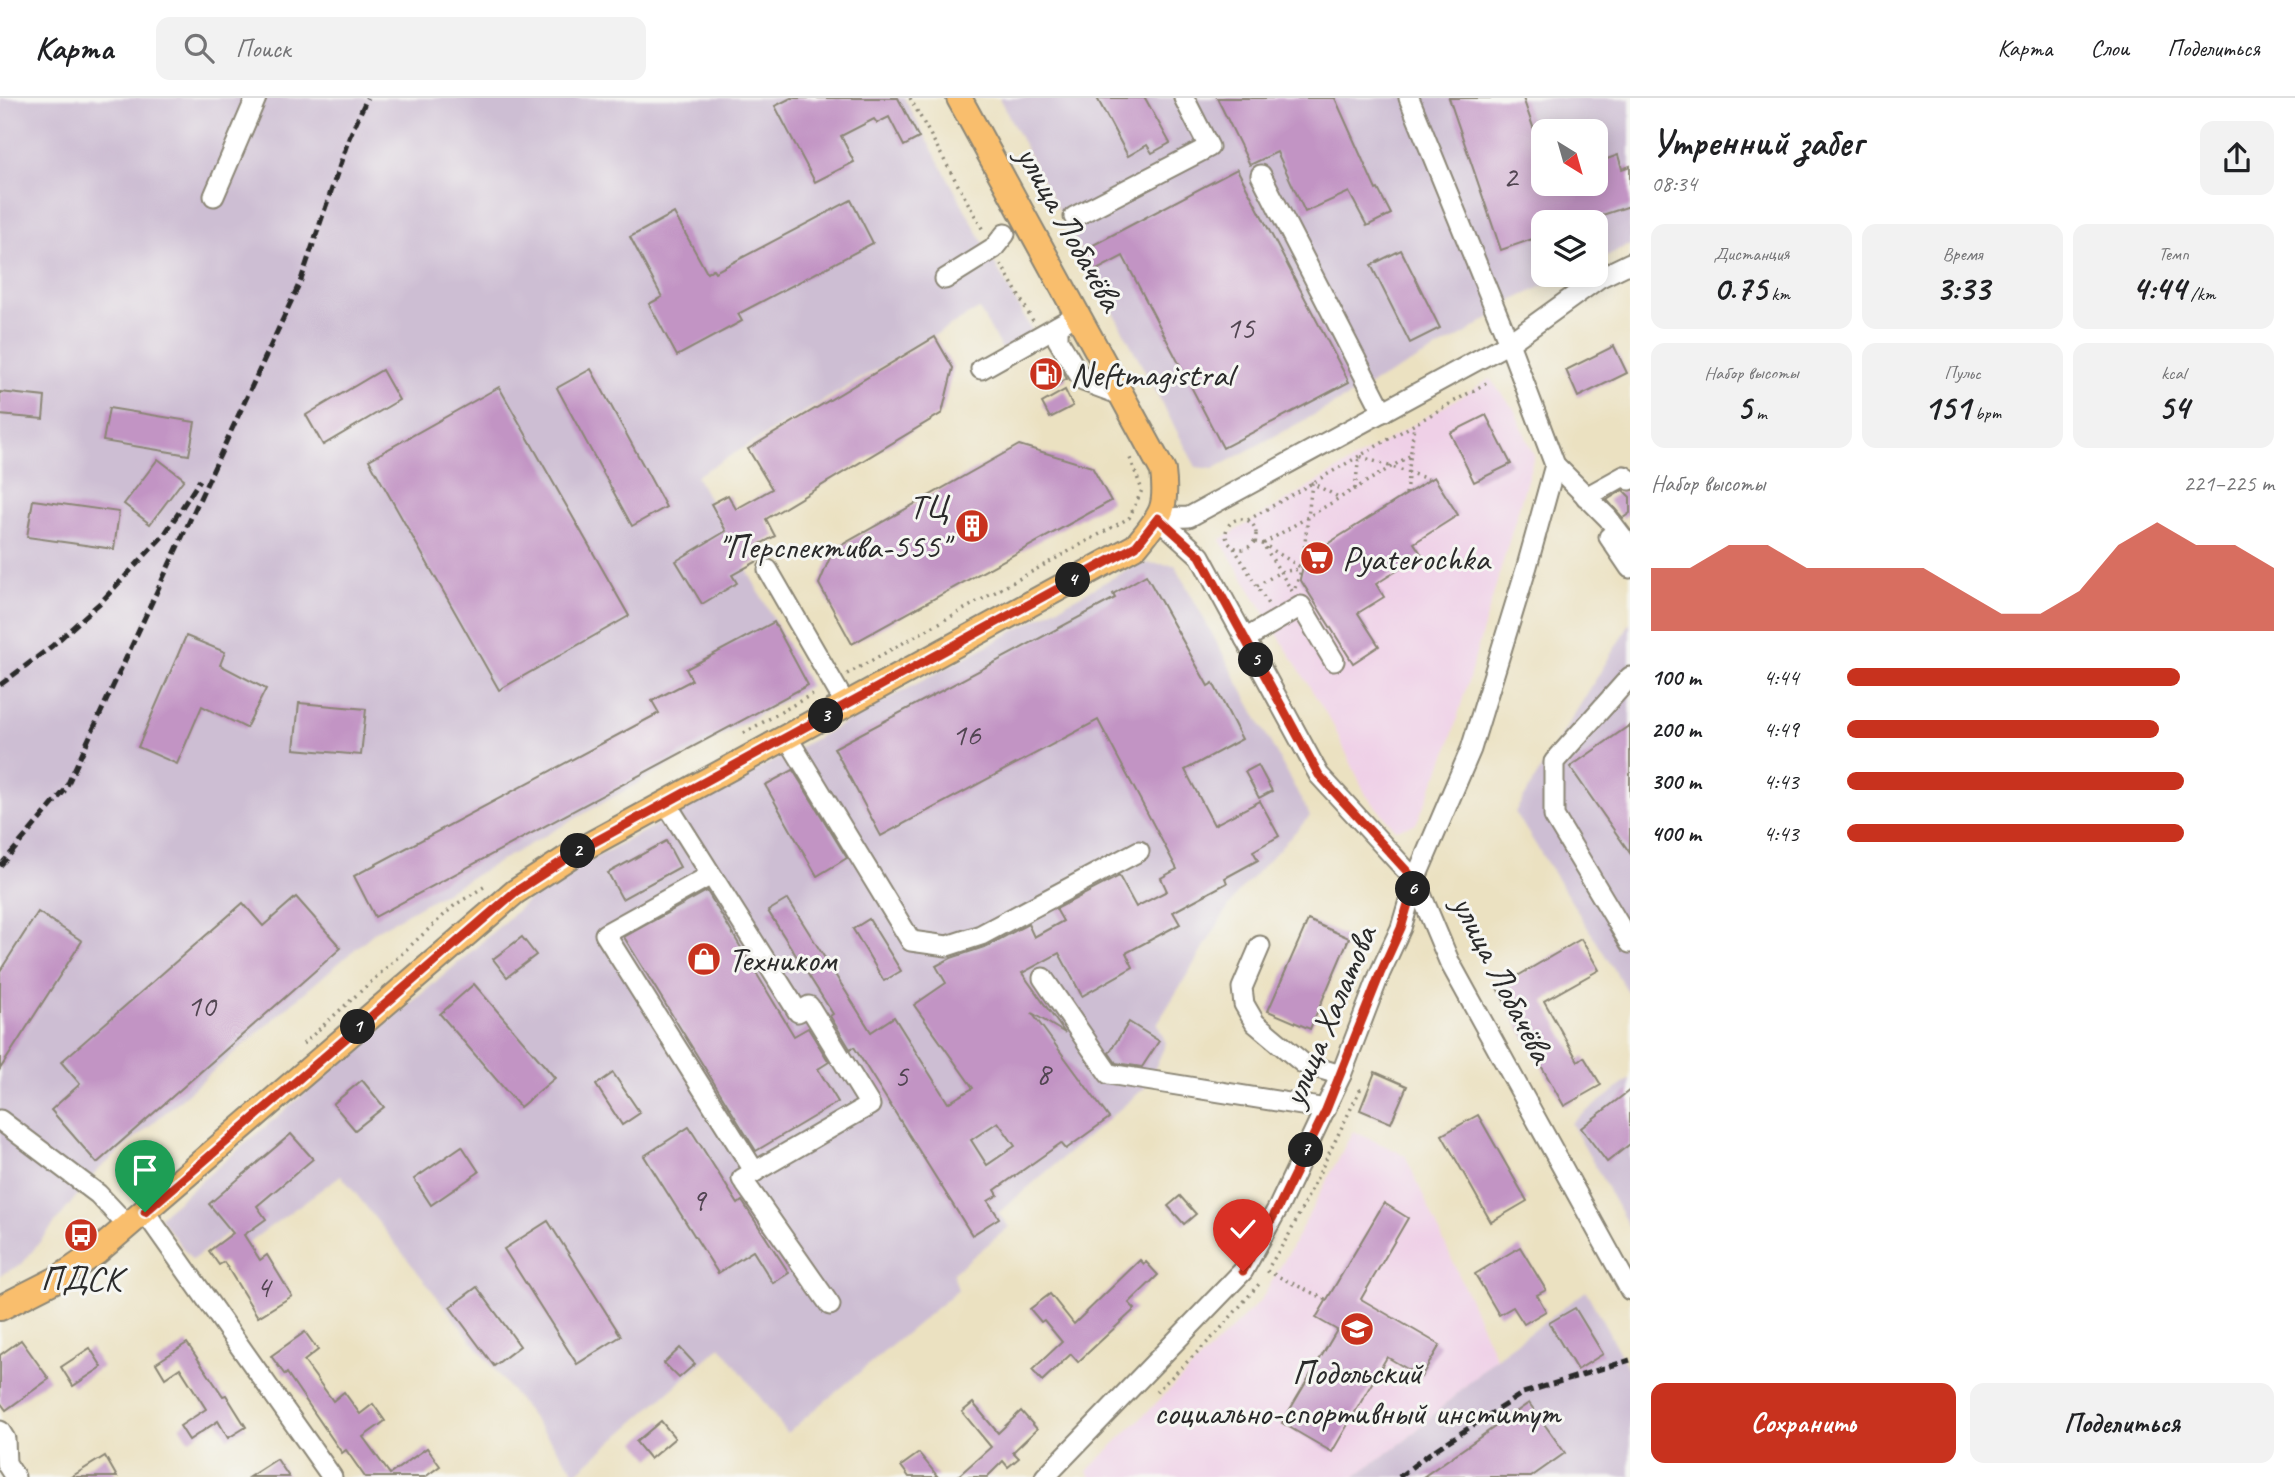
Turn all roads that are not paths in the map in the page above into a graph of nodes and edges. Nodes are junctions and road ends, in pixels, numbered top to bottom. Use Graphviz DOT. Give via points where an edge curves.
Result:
graph roads {
  1 [pos="256,98"];
  2 [pos="959,98"];
  3 [pos="1184,98"];
  4 [pos="1409,98"];
  5 [pos="1261,175"];
  6 [pos="214,196"];
  7 [pos="1074,217"];
  8 [pos="999,242"];
  9 [pos="1630,263"];
  10 [pos="1608,270"];
  11 [pos="945,279"];
  12 [pos="1579,287"];
  13 [pos="1058,325"];
  14 [pos="1509,343"];
  15 [pos="981,369"];
  16 [pos="1383,412"];
  17 [pos="1555,465"];
  18 [pos="1630,480"];
  19 [pos="1586,497"];
  20 [pos="1158,518"];
  21 [pos="1630,547"];
  22 [pos="1630,568"];
  23 [pos="768,570"];
  24 [pos="1245,639"];
  25 [pos="1334,661"];
  26 [pos="1630,677"];
  27 [pos="846,705"];
  28 [pos="786,737"];
  29 [pos="666,803"];
  30 [pos="1139,851"];
  31 [pos="711,874"];
  32 [pos="1415,880"];
  33 [pos="1630,943"];
  34 [pos="1260,946"];
  35 [pos="1043,978"];
  36 [pos="1340,1075"];
  37 [pos="1326,1110"];
  38 [pos="0,1120"];
  39 [pos="755,1172"];
  40 [pos="137,1219"];
  41 [pos="1630,1290"];
  42 [pos="830,1305"];
  43 [pos="0,1308"];
  44 [pos="0,1431"];
  45 [pos="15,1477"];
  46 [pos="332,1477"];
  47 [pos="1045,1477"];
  1 -- 6 [label="street"];
  2 -- 13 [label="main road, улица Лобачёва"];
  3 -- 7 [label="street" via="1209,147"];
  4 -- 14 [label="street"];
  5 -- 16 [label="street"];
  8 -- 11 [label="street"];
  9 -- 10 [label="street"];
  12 -- 14 [label="street"];
  13 -- 15 [label="street"];
  13 -- 20 [label="main road, улица Лобачёва" via="1121,395 1163,471 1166,495"];
  14 -- 16 [label="street"];
  14 -- 17 [label="street"];
  16 -- 20 [label="street" via="1189,517"];
  17 -- 19 [label="street"];
  17 -- 32 [label="street, улица Халатова" via="1471,749"];
  18 -- 19 [label="street" via="1624,476"];
  19 -- 21 [label="street"];
  19 -- 22 [label="street"];
  20 -- 24 [label="street, улица Лобачёва" via="1200,556"];
  20 -- 27 [label="main road" via="1136,546"];
  23 -- 27 [label="street"];
  24 -- 25 [label="street" via="1301,606"];
  24 -- 32 [label="street, улица Лобачёва" via="1319,775"];
  26 -- 33 [label="street" via="1555,762 1554,816"];
  27 -- 28 [label="main road"];
  28 -- 29 [label="main road"];
  28 -- 30 [label="street" via="911,941 947,946 981,935"];
  29 -- 31 [label="street"];
  29 -- 40 [label="main road" via="515,892"];
  31 -- 39 [label="street" via="605,934"];
  31 -- 39 [label="street" via="798,1013 810,1006 870,1105"];
  32 -- 36 [label="street, улица Халатова" via="1401,928"];
  32 -- 41 [label="street, улица Лобачёва" via="1450,961"];
  34 -- 36 [label="street" via="1242,988 1244,1004 1255,1023 1304,1064"];
  35 -- 37 [label="street" via="1109,1074"];
  36 -- 37 [label="street, улица Халатова"];
  37 -- 47 [label="street, улица Халатова" via="1243,1271"];
  38 -- 40 [label="street"];
  39 -- 42 [label="street" via="742,1179"];
  40 -- 43 [label="main road" via="59,1278"];
  40 -- 46 [label="street"];
  44 -- 45 [label="street" via="6,1463"];
}
